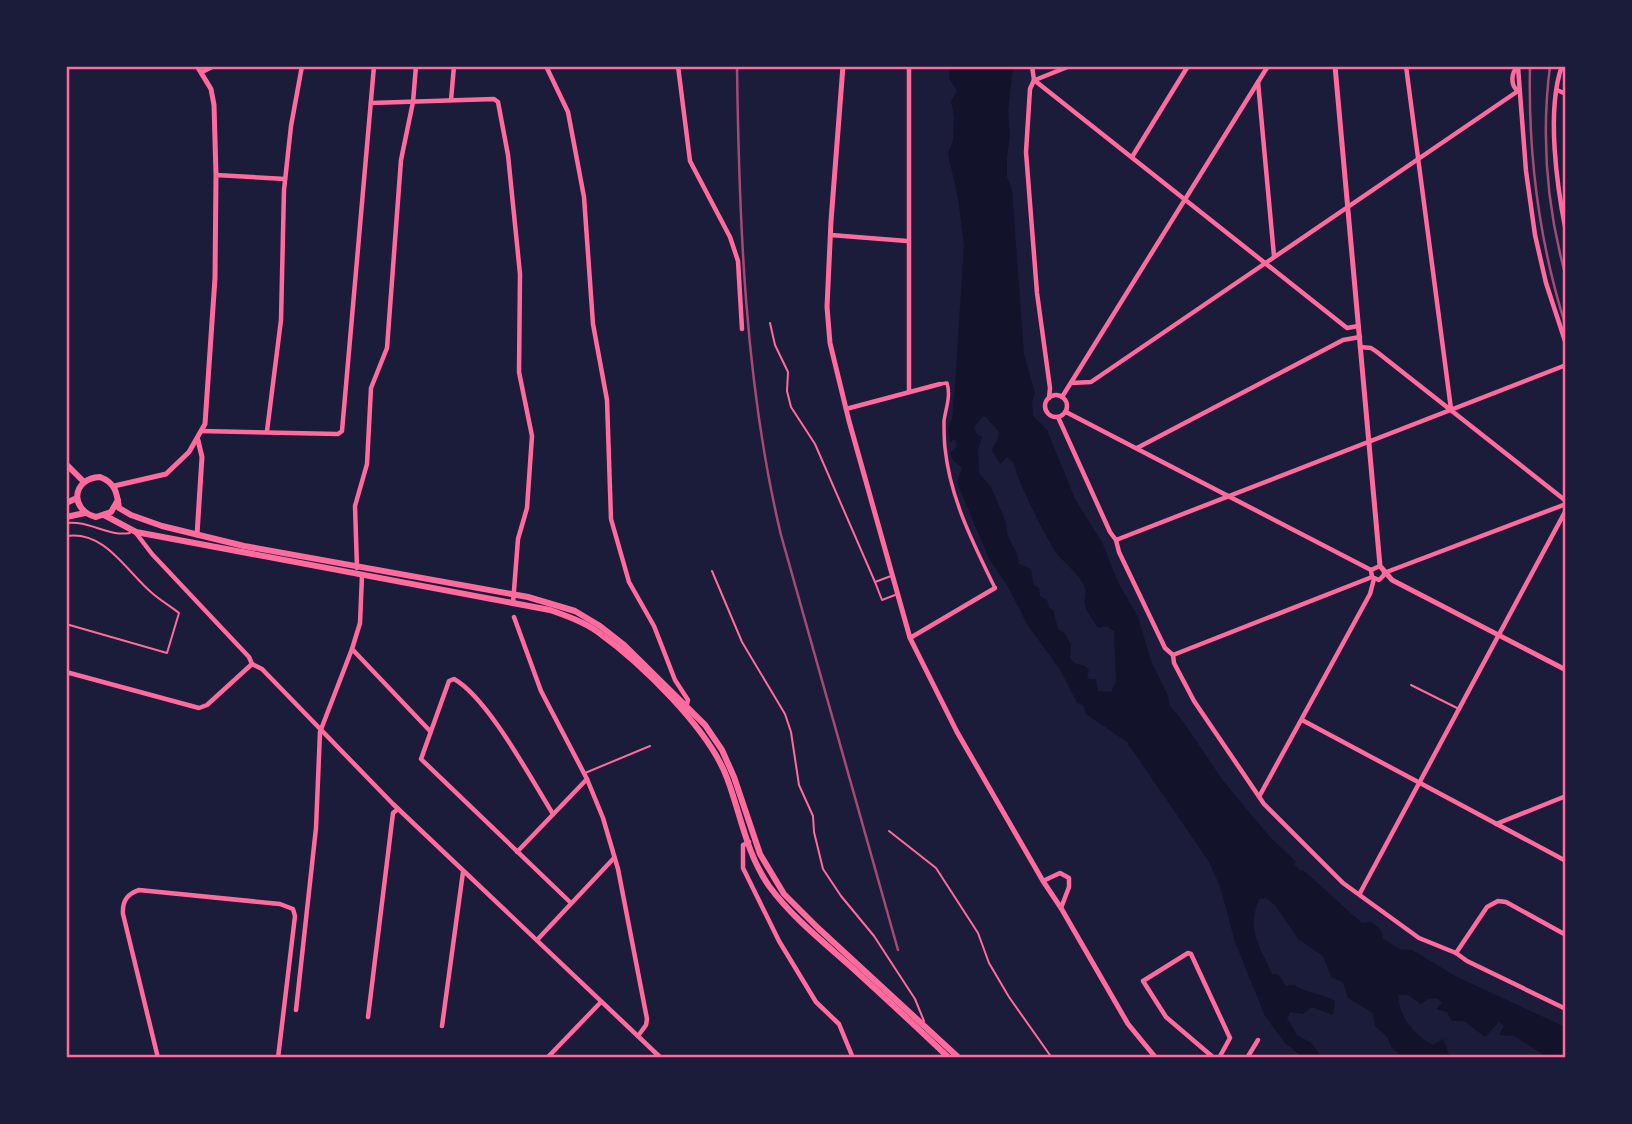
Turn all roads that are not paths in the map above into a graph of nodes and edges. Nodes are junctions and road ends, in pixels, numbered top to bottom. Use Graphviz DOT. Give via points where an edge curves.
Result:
graph roads {
  1 [pos="198,66"];
  2 [pos="214,66"];
  3 [pos="302,66"];
  4 [pos="374,66"];
  5 [pos="416,66"];
  6 [pos="454,66"];
  7 [pos="546,66"];
  8 [pos="678,66"];
  9 [pos="843,66"];
  10 [pos="1032,66"];
  11 [pos="1070,66"];
  12 [pos="1188,66"];
  13 [pos="1268,66"];
  14 [pos="1335,66"];
  15 [pos="1406,66"];
  16 [pos="1562,66"];
  17 [pos="902,67"];
  18 [pos="909,67"];
  19 [pos="1517,67"];
  20 [pos="202,72"];
  21 [pos="1034,80"];
  22 [pos="1258,82"];
  23 [pos="1557,90"];
  24 [pos="1518,91"];
  25 [pos="1566,94"];
  26 [pos="451,100"];
  27 [pos="413,102"];
  28 [pos="371,103"];
  29 [pos="1132,156"];
  30 [pos="1418,161"];
  31 [pos="216,175"];
  32 [pos="285,179"];
  33 [pos="1185,199"];
  34 [pos="1348,208"];
  35 [pos="1566,232"];
  36 [pos="831,235"];
  37 [pos="907,241"];
  38 [pos="1274,256"];
  39 [pos="1265,263"];
  40 [pos="770,323"];
  41 [pos="1358,326"];
  42 [pos="1347,328"];
  43 [pos="742,329"];
  44 [pos="1348,337"];
  45 [pos="1360,337"];
  46 [pos="1566,344"];
  47 [pos="1360,347"];
  48 [pos="1566,365"];
  49 [pos="1071,383"];
  50 [pos="940,384"];
  51 [pos="909,392"];
  52 [pos="1062,397"];
  53 [pos="1049,398"];
  54 [pos="846,409"];
  55 [pos="1451,410"];
  56 [pos="1066,412"];
  57 [pos="1058,417"];
  58 [pos="202,431"];
  59 [pos="267,431"];
  60 [pos="198,440"];
  61 [pos="1369,442"];
  62 [pos="1136,448"];
  63 [pos="66,464"];
  64 [pos="84,482"];
  65 [pos="114,486"];
  66 [pos="1230,496"];
  67 [pos="77,498"];
  68 [pos="118,500"];
  69 [pos="66,503"];
  70 [pos="1566,503"];
  71 [pos="1566,510"];
  72 [pos="85,513"];
  73 [pos="104,515"];
  74 [pos="66,517"];
  75 [pos="66,523"];
  76 [pos="92,525"];
  77 [pos="136,532"];
  78 [pos="197,535"];
  79 [pos="66,536"];
  80 [pos="1116,540"];
  81 [pos="355,565"];
  82 [pos="1380,566"];
  83 [pos="1371,570"];
  84 [pos="712,571"];
  85 [pos="1384,574"];
  86 [pos="362,575"];
  87 [pos="892,576"];
  88 [pos="1373,578"];
  89 [pos="874,582"];
  90 [pos="995,588"];
  91 [pos="513,594"];
  92 [pos="897,595"];
  93 [pos="513,603"];
  94 [pos="514,617"];
  95 [pos="66,624"];
  96 [pos="1498,635"];
  97 [pos="910,638"];
  98 [pos="352,649"];
  99 [pos="1173,654"];
  100 [pos="252,664"];
  101 [pos="1566,670"];
  102 [pos="66,672"];
  103 [pos="1411,685"];
  104 [pos="685,709"];
  105 [pos="1458,709"];
  106 [pos="1302,720"];
  107 [pos="430,731"];
  108 [pos="320,732"];
  109 [pos="650,746"];
  110 [pos="584,773"];
  111 [pos="587,779"];
  112 [pos="1419,784"];
  113 [pos="1260,795"];
  114 [pos="1566,796"];
  115 [pos="398,809"];
  116 [pos="553,814"];
  117 [pos="1495,824"];
  118 [pos="889,831"];
  119 [pos="755,840"];
  120 [pos="747,843"];
  121 [pos="519,850"];
  122 [pos="614,858"];
  123 [pos="1566,861"];
  124 [pos="463,872"];
  125 [pos="1043,881"];
  126 [pos="1360,893"];
  127 [pos="571,903"];
  128 [pos="1061,908"];
  129 [pos="1566,935"];
  130 [pos="537,940"];
  131 [pos="1456,953"];
  132 [pos="601,1002"];
  133 [pos="1566,1009"];
  134 [pos="296,1010"];
  135 [pos="368,1017"];
  136 [pos="442,1026"];
  137 [pos="928,1029"];
  138 [pos="638,1036"];
  139 [pos="1258,1040"];
  140 [pos="158,1058"];
  141 [pos="278,1058"];
  142 [pos="547,1058"];
  143 [pos="661,1058"];
  144 [pos="853,1058"];
  145 [pos="950,1058"];
  146 [pos="959,1058"];
  147 [pos="1052,1058"];
  148 [pos="1156,1058"];
  149 [pos="1213,1058"];
  150 [pos="1219,1058"];
  151 [pos="1247,1058"];
  1 -- 20 [label="street"];
  2 -- 20 [label="street"];
  3 -- 32 [label="street"];
  4 -- 28 [label="street"];
  5 -- 27 [label="street"];
  6 -- 26 [label="street"];
  7 -- 104 [label="street" via="568,112 584,197 593,324 606,384 609,508 622,563 688,700"];
  8 -- 43 [label="street" via="690,161 730,237 737,261"];
  9 -- 36 [label="street"];
  10 -- 21 [label="street"];
  11 -- 21 [label="street"];
  12 -- 29 [label="street"];
  13 -- 22 [label="street"];
  14 -- 34 [label="street"];
  15 -- 30 [label="street"];
  16 -- 23 [label="street"];
  17 -- 18 [label="street"];
  18 -- 37 [label="street"];
  19 -- 24 [label="street"];
  20 -- 31 [label="street" via="214,105"];
  21 -- 29 [label="street"];
  21 -- 53 [label="street" via="1026,152"];
  22 -- 33 [label="street"];
  22 -- 38 [label="street"];
  23 -- 25 [label="street"];
  23 -- 35 [label="street" via="1555,161"];
  24 -- 30 [label="street"];
  24 -- 46 [label="street" via="1539,256"];
  26 -- 27 [label="street"];
  26 -- 91 [label="street" via="498,102 508,155 519,261 519,372 532,436 527,508 518,539"];
  27 -- 28 [label="street"];
  27 -- 81 [label="street" via="401,160 387,348 370,388 367,464 355,506"];
  28 -- 59 [label="street" via="342,431"];
  29 -- 33 [label="street"];
  30 -- 34 [label="street"];
  30 -- 55 [label="street"];
  31 -- 32 [label="street"];
  31 -- 58 [label="street" via="215,278"];
  32 -- 59 [label="street" via="281,320"];
  33 -- 39 [label="street"];
  33 -- 49 [label="street"];
  34 -- 38 [label="street"];
  34 -- 41 [label="street"];
  36 -- 37 [label="street"];
  36 -- 54 [label="street" via="830,343"];
  37 -- 51 [label="street"];
  38 -- 39 [label="street"];
  39 -- 42 [label="street"];
  39 -- 49 [label="street" via="1091,382"];
  40 -- 89 [label="lane" via="788,372 791,407 816,444"];
  41 -- 42 [label="street"];
  41 -- 45 [label="street"];
  42 -- 44 [label="street"];
  44 -- 45 [label="street"];
  44 -- 62 [label="street"];
  45 -- 47 [label="street"];
  47 -- 55 [label="street" via="1377,352"];
  47 -- 61 [label="street"];
  48 -- 55 [label="street"];
  49 -- 52 [label="street"];
  50 -- 51 [label="street"];
  50 -- 90 [label="street" via="947,383 950,391 944,425 952,486"];
  51 -- 54 [label="street"];
  52 -- 53 [label="street"];
  52 -- 56 [label="street"];
  53 -- 57 [label="street" via="1046,411"];
  54 -- 87 [label="street"];
  55 -- 61 [label="street"];
  55 -- 70 [label="street"];
  56 -- 57 [label="street"];
  56 -- 62 [label="street"];
  57 -- 80 [label="street"];
  58 -- 59 [label="street"];
  58 -- 60 [label="street"];
  60 -- 65 [label="street" via="166,474"];
  60 -- 78 [label="street" via="202,457"];
  61 -- 66 [label="street"];
  61 -- 82 [label="street"];
  62 -- 66 [label="street"];
  63 -- 64 [label="main road"];
  64 -- 65 [label="main road" via="100,477"];
  64 -- 67 [label="main road"];
  65 -- 68 [label="main road"];
  66 -- 80 [label="street"];
  66 -- 83 [label="street"];
  67 -- 69 [label="main road"];
  67 -- 72 [label="main road"];
  68 -- 73 [label="main road"];
  68 -- 78 [label="main road" via="120,508 131,515"];
  70 -- 85 [label="street"];
  71 -- 96 [label="street"];
  72 -- 73 [label="main road"];
  72 -- 74 [label="main road"];
  72 -- 76 [label="lane"];
  73 -- 77 [label="main road"];
  75 -- 76 [label="lane"];
  76 -- 77 [label="lane" via="122,534"];
  77 -- 86 [label="main road"];
  77 -- 100 [label="street"];
  78 -- 81 [label="main road"];
  79 -- 95 [label="lane" via="79,534 107,547 151,593 179,612 167,653"];
  80 -- 99 [label="street" via="1165,648"];
  81 -- 86 [label="street"];
  81 -- 91 [label="main road"];
  82 -- 83 [label="street"];
  82 -- 85 [label="street"];
  83 -- 88 [label="street"];
  84 -- 137 [label="lane" via="742,642 785,714 823,869 874,936 915,999"];
  85 -- 88 [label="street" via="1379,580"];
  85 -- 96 [label="street"];
  86 -- 93 [label="main road"];
  86 -- 98 [label="street" via="361,613"];
  87 -- 89 [label="lane"];
  87 -- 92 [label="street"];
  88 -- 99 [label="street"];
  88 -- 106 [label="street" via="1370,594"];
  89 -- 92 [label="lane" via="881,600"];
  90 -- 97 [label="street"];
  91 -- 93 [label="street"];
  91 -- 104 [label="main road" via="575,611 600,626"];
  92 -- 97 [label="street"];
  93 -- 104 [label="main road" via="550,610 597,631"];
  94 -- 110 [label="street" via="541,691"];
  96 -- 101 [label="street"];
  96 -- 105 [label="street"];
  97 -- 125 [label="street" via="957,732"];
  98 -- 107 [label="street"];
  98 -- 108 [label="street"];
  99 -- 113 [label="street" via="1194,701"];
  100 -- 102 [label="street" via="198,708"];
  100 -- 108 [label="street" via="262,668"];
  103 -- 105 [label="lane"];
  104 -- 119 [label="main road" via="705,725 722,750"];
  104 -- 120 [label="main road" via="721,764"];
  105 -- 112 [label="street"];
  106 -- 112 [label="street"];
  106 -- 113 [label="street"];
  107 -- 116 [label="street" via="449,681 454,679 481,701"];
  107 -- 121 [label="street" via="421,759"];
  108 -- 115 [label="street"];
  108 -- 134 [label="street" via="316,828"];
  109 -- 110 [label="lane"];
  110 -- 111 [label="street"];
  111 -- 116 [label="street"];
  111 -- 122 [label="street"];
  112 -- 117 [label="street"];
  112 -- 126 [label="street"];
  113 -- 126 [label="street" via="1335,876"];
  114 -- 117 [label="street"];
  115 -- 124 [label="street"];
  115 -- 135 [label="street" via="393,813"];
  116 -- 121 [label="street"];
  117 -- 123 [label="street"];
  118 -- 147 [label="lane" via="936,868 978,933 1009,998"];
  119 -- 120 [label="street"];
  119 -- 137 [label="main road" via="790,900"];
  120 -- 144 [label="street" via="741,849 743,868 768,920 816,1002 839,1024"];
  120 -- 145 [label="main road" via="765,880 794,914"];
  121 -- 127 [label="street"];
  122 -- 127 [label="street"];
  122 -- 138 [label="street" via="647,1019"];
  124 -- 130 [label="street"];
  124 -- 136 [label="street"];
  125 -- 128 [label="street"];
  125 -- 128 [label="street" via="1055,873 1069,878"];
  126 -- 131 [label="street" via="1419,938"];
  127 -- 130 [label="street"];
  128 -- 148 [label="street" via="1128,1024"];
  129 -- 131 [label="street" via="1498,901 1487,907"];
  130 -- 132 [label="street"];
  131 -- 133 [label="street"];
  132 -- 138 [label="street"];
  132 -- 142 [label="street"];
  137 -- 146 [label="main road"];
  138 -- 143 [label="street"];
  139 -- 151 [label="street"];
  140 -- 141 [label="street" via="122,906 139,890 293,909"];
  149 -- 150 [label="street" via="1166,1017 1143,981 1188,953 1230,1038"];
}
